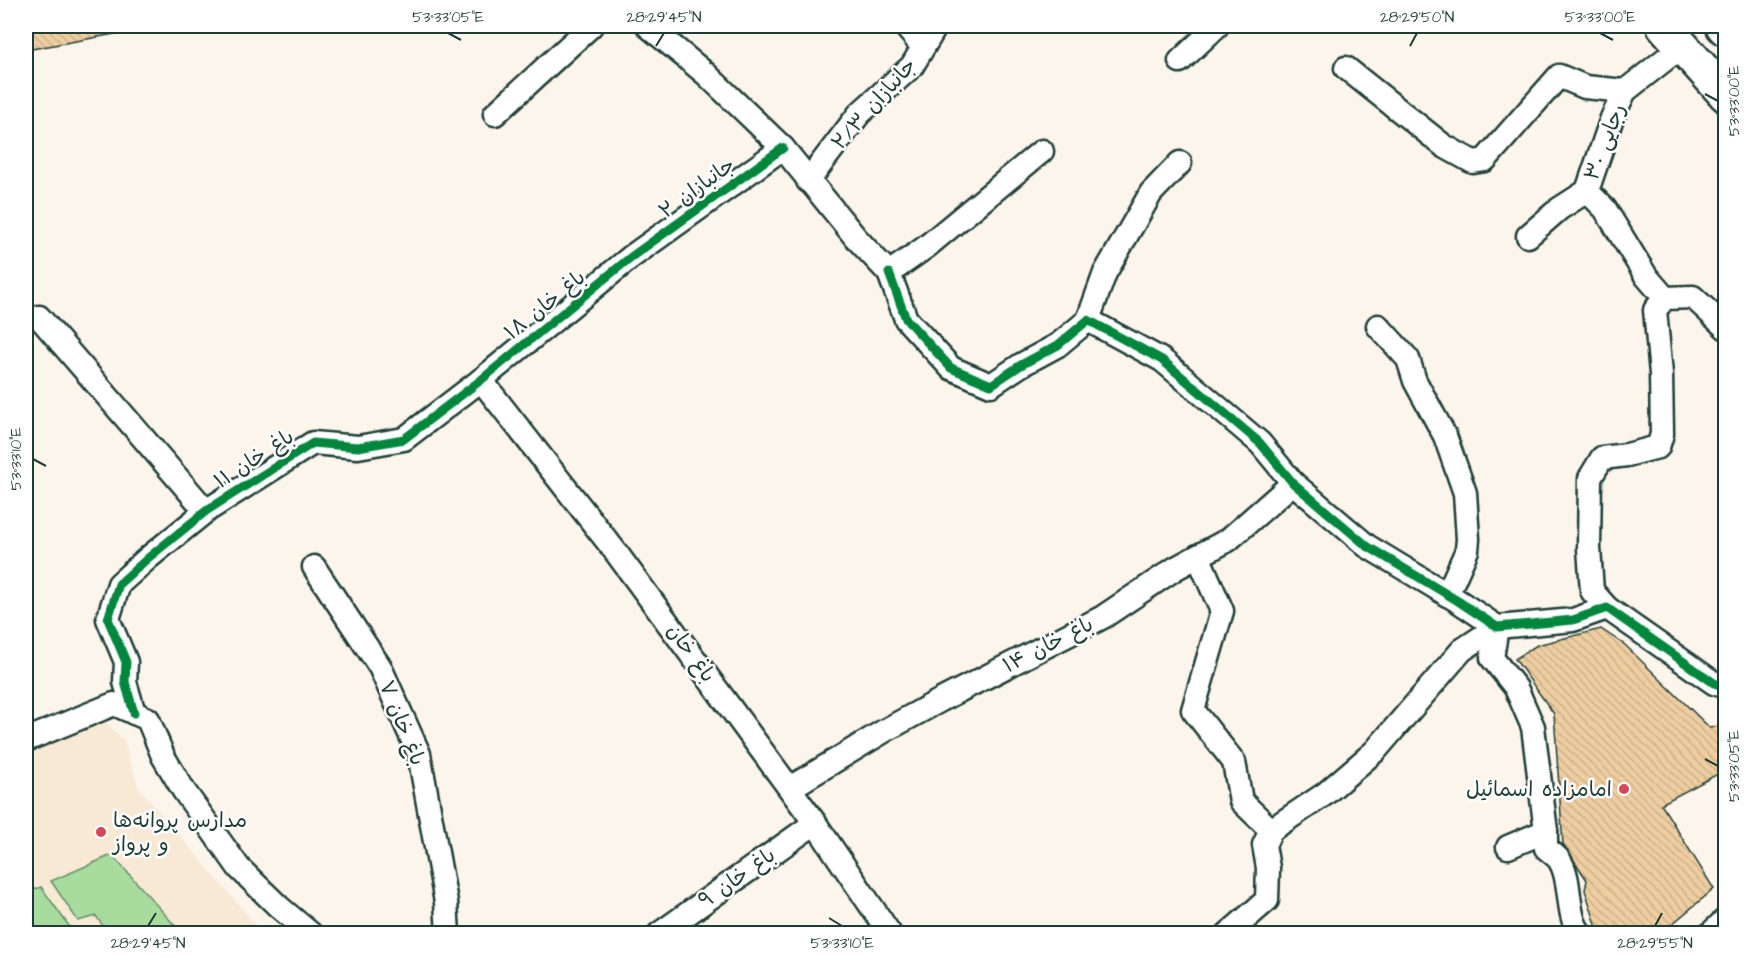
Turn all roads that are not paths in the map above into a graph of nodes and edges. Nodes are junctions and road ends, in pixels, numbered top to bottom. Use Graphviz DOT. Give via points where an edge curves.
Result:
graph roads {
  1 [pos="591,26"];
  2 [pos="648,26"];
  3 [pos="905,26"];
  4 [pos="936,26"];
  5 [pos="1217,26"];
  6 [pos="1673,36"];
  7 [pos="923,47"];
  8 [pos="1180,62"];
  9 [pos="1346,68"];
  10 [pos="1625,91"];
  11 [pos="1725,95"];
  12 [pos="495,114"];
  13 [pos="783,148"];
  14 [pos="1042,151"];
  15 [pos="1180,163"];
  16 [pos="808,181"];
  17 [pos="1587,190"];
  18 [pos="1528,236"];
  19 [pos="631,257"];
  20 [pos="889,273"];
  21 [pos="1665,298"];
  22 [pos="39,317"];
  23 [pos="1088,320"];
  24 [pos="1378,326"];
  25 [pos="1725,328"];
  26 [pos="481,380"];
  27 [pos="1293,483"];
  28 [pos="206,511"];
  29 [pos="1198,556"];
  30 [pos="314,567"];
  31 [pos="1447,595"];
  32 [pos="1607,608"];
  33 [pos="1497,627"];
  34 [pos="1725,687"];
  35 [pos="134,713"];
  36 [pos="26,740"];
  37 [pos="790,788"];
  38 [pos="815,823"];
  39 [pos="1271,830"];
  40 [pos="1545,831"];
  41 [pos="1508,847"];
  42 [pos="1725,919"];
  43 [pos="311,933"];
  44 [pos="448,933"];
  45 [pos="659,933"];
  46 [pos="890,933"];
  47 [pos="1228,933"];
  48 [pos="1581,933"];
  49 [pos="1710,933"];
  1 -- 12 [label="street"];
  2 -- 13 [label="street" via="706,74"];
  3 -- 7 [label="street"];
  4 -- 7 [label="street, جانبازان ۲/۳"];
  5 -- 8 [label="street"];
  6 -- 10 [label="street, رجایی ۳۰"];
  6 -- 11 [label="main road"];
  7 -- 16 [label="street, جانبازان ۲/۳" via="912,66 859,114"];
  9 -- 10 [label="street" via="1444,146 1473,162 1485,160 1559,76 1585,87"];
  10 -- 17 [label="street, رجایی ۳۰"];
  13 -- 16 [label="street"];
  13 -- 19 [label="street, جانبازان ۲"];
  14 -- 20 [label="street"];
  15 -- 23 [label="street" via="1151,194 1105,273"];
  16 -- 20 [label="street"];
  17 -- 18 [label="street, رجایی ۳۰"];
  17 -- 21 [label="street" via="1605,209 1646,276"];
  19 -- 26 [label="street, باغ خان ۱۸"];
  20 -- 23 [label="street" via="906,319 936,352 951,368 991,385 1058,345"];
  21 -- 25 [label="street" via="1693,297"];
  21 -- 32 [label="street" via="1655,310 1661,384 1662,434 1658,447 1602,458 1590,478 1592,591"];
  22 -- 28 [label="street"];
  23 -- 27 [label="street" via="1162,360 1260,443"];
  24 -- 31 [label="street" via="1408,359 1414,381 1445,436 1465,493 1467,550"];
  26 -- 28 [label="street, باغ خان ۱۱" via="404,439 358,447 313,443"];
  26 -- 37 [label="street, باغ خان" via="615,551"];
  27 -- 29 [label="street, باغ خان ۱۴" via="1228,540"];
  27 -- 31 [label="street" via="1367,546"];
  28 -- 35 [label="street, باغ خان ۱۱" via="118,584 108,619 126,662 125,682"];
  29 -- 37 [label="street, باغ خان ۱۴" via="1103,617 931,705"];
  29 -- 39 [label="street" via="1222,611 1193,710 1234,762 1241,801"];
  30 -- 44 [label="street, باغ خان ۷" via="380,667 419,754"];
  31 -- 33 [label="street"];
  32 -- 33 [label="street" via="1573,620"];
  32 -- 34 [label="street"];
  33 -- 39 [label="street" via="1462,650 1375,751 1325,794"];
  33 -- 40 [label="street" via="1492,658 1516,688 1533,727"];
  35 -- 36 [label="street" via="114,704"];
  35 -- 43 [label="street" via="148,720 184,792 239,868"];
  37 -- 38 [label="street, باغ خان"];
  38 -- 45 [label="street, باغ خان ۹"];
  38 -- 46 [label="street, باغ خان"];
  39 -- 47 [label="street" via="1264,845 1267,900"];
  40 -- 41 [label="street"];
  40 -- 48 [label="street" via="1546,848 1560,859 1576,928"];
  42 -- 49 [label="street"];
}
